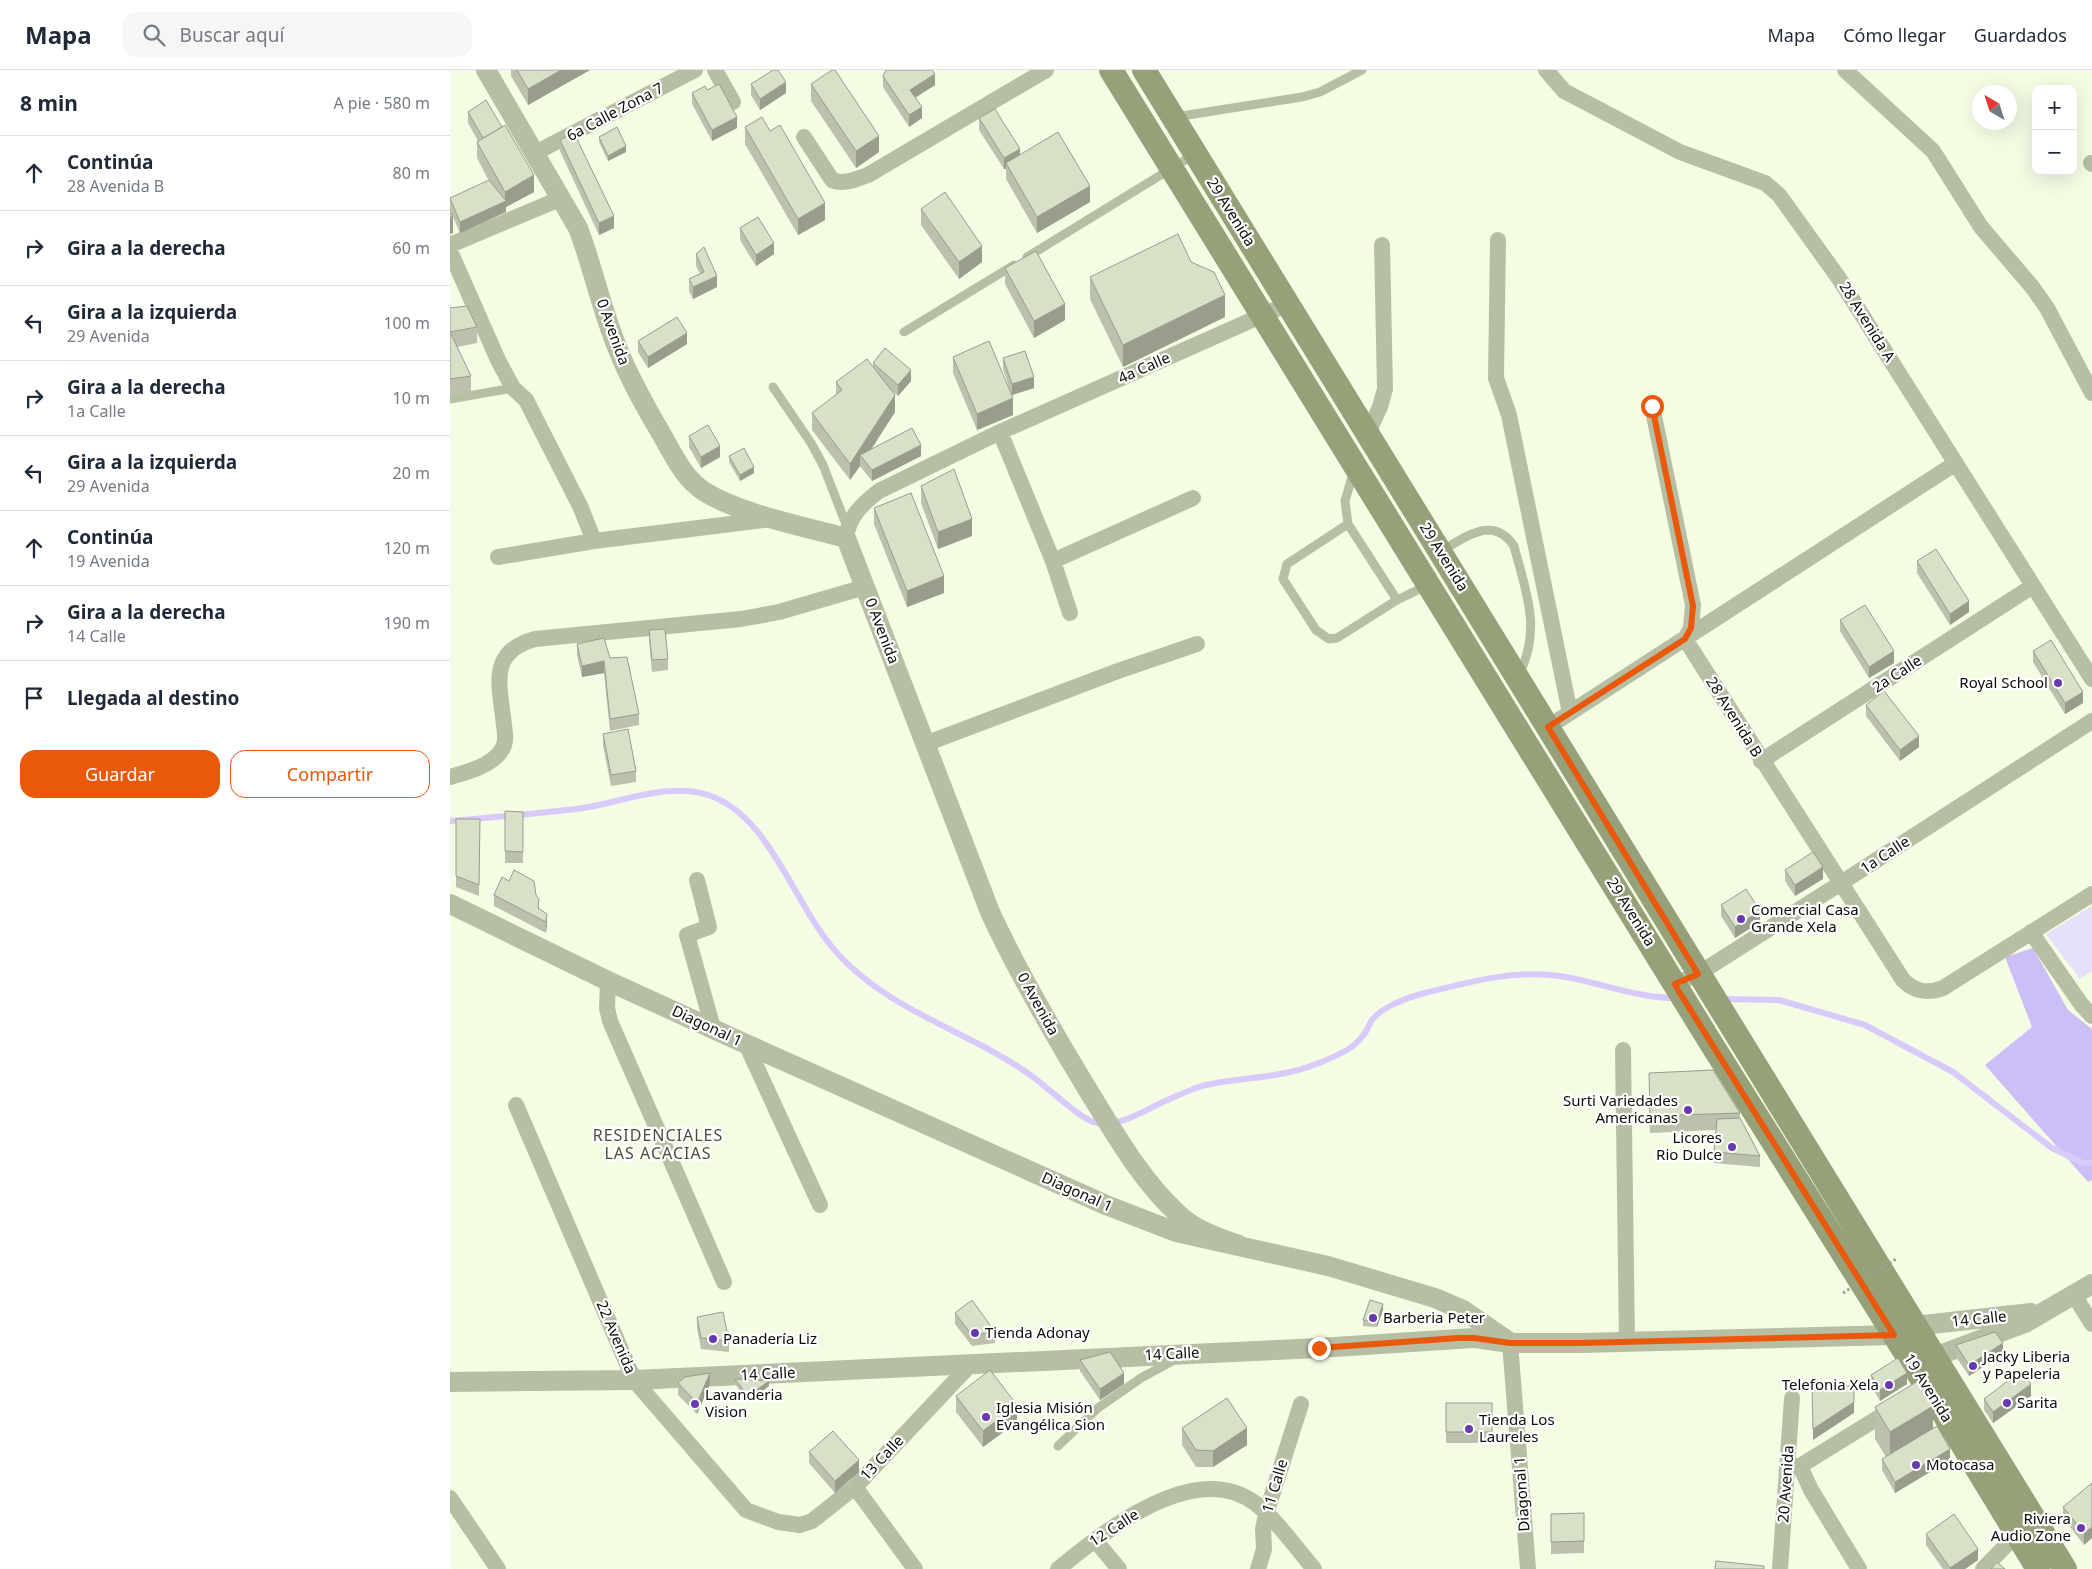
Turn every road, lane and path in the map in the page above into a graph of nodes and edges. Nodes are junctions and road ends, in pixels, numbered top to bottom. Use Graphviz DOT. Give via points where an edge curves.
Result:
graph roads {
  1 [pos="486,70"];
  2 [pos="695,70"];
  3 [pos="715,70"];
  4 [pos="1046,70"];
  5 [pos="1111,70"];
  6 [pos="1144,70"];
  7 [pos="1362,70"];
  8 [pos="1546,70"];
  9 [pos="1844,70"];
  10 [pos="733,102"];
  11 [pos="1173,117"];
  12 [pos="804,137"];
  13 [pos="535,153"];
  14 [pos="1195,154"];
  15 [pos="1172,168"];
  16 [pos="562,198"];
  17 [pos="1498,240"];
  18 [pos="1382,244"];
  19 [pos="450,245"];
  20 [pos="450,251"];
  21 [pos="1288,304"];
  22 [pos="1263,315"];
  23 [pos="904,332"];
  24 [pos="773,387"];
  25 [pos="513,388"];
  26 [pos="2092,393"];
  27 [pos="450,398"];
  28 [pos="1652,406"];
  29 [pos="1000,432"];
  30 [pos="1368,433"];
  31 [pos="1956,463"];
  32 [pos="1355,466"];
  33 [pos="1193,498"];
  34 [pos="773,519"];
  35 [pos="1348,524"];
  36 [pos="846,532"];
  37 [pos="594,541"];
  38 [pos="1440,552"];
  39 [pos="498,557"];
  40 [pos="1053,561"];
  41 [pos="1429,585"];
  42 [pos="2033,586"];
  43 [pos="865,587"];
  44 [pos="1397,600"];
  45 [pos="1070,613"];
  46 [pos="1685,639"];
  47 [pos="1197,644"];
  48 [pos="1518,678"];
  49 [pos="2092,679"];
  50 [pos="1570,713"];
  51 [pos="2092,720"];
  52 [pos="1548,727"];
  53 [pos="925,744"];
  54 [pos="1762,761"];
  55 [pos="450,777"];
  56 [pos="697,880"];
  57 [pos="1842,883"];
  58 [pos="2092,894"];
  59 [pos="450,904"];
  60 [pos="2031,932"];
  61 [pos="1700,977"];
  62 [pos="608,981"];
  63 [pos="1677,987"];
  64 [pos="2092,1016"];
  65 [pos="712,1028"];
  66 [pos="1709,1040"];
  67 [pos="746,1044"];
  68 [pos="1742,1045"];
  69 [pos="1623,1050"];
  70 [pos="516,1105"];
  71 [pos="820,1205"];
  72 [pos="1239,1245"];
  73 [pos="1896,1259"];
  74 [pos="724,1282"];
  75 [pos="2092,1284"];
  76 [pos="1843,1292"];
  77 [pos="2074,1295"];
  78 [pos="2043,1311"];
  79 [pos="2092,1324"];
  80 [pos="1904,1331"];
  81 [pos="1627,1341"];
  82 [pos="1510,1343"];
  83 [pos="1185,1354"];
  84 [pos="1934,1357"];
  85 [pos="970,1364"];
  86 [pos="634,1380"];
  87 [pos="450,1382"];
  88 [pos="1927,1387"];
  89 [pos="1792,1398"];
  90 [pos="1301,1404"];
  91 [pos="1058,1446"];
  92 [pos="1794,1466"];
  93 [pos="855,1487"];
  94 [pos="451,1502"];
  95 [pos="1266,1514"];
  96 [pos="778,1522"];
  97 [pos="2026,1528"];
  98 [pos="1094,1540"];
  99 [pos="498,1569"];
  100 [pos="916,1569"];
  101 [pos="1058,1569"];
  102 [pos="1119,1569"];
  103 [pos="1258,1569"];
  104 [pos="1314,1569"];
  105 [pos="1528,1569"];
  106 [pos="1780,1569"];
  107 [pos="1859,1569"];
  108 [pos="1983,1569"];
  109 [pos="2038,1569"];
  110 [pos="2065,1569"];
  1 -- 13 [label="street, 0 Avenida"];
  2 -- 13 [label="street, 6a Calle Zona 7"];
  3 -- 10 [label="street"];
  4 -- 12 [label="street" via="853,181 839,183 832,180"];
  5 -- 15 [label="main road, 29 Avenida"];
  6 -- 11 [label="main road, 29 Avenida"];
  7 -- 11 [label="lane" via="1320,92 1302,97"];
  8 -- 31 [label="street, 28 Avenida A" via="1572,96 1680,152 1765,183 1772,189 1838,277"];
  9 -- 26 [label="street" via="1933,151 1981,228 2047,308"];
  11 -- 14 [label="main road, 29 Avenida"];
  13 -- 16 [label="street, 0 Avenida"];
  14 -- 15 [label="lane"];
  14 -- 21 [label="main road, 29 Avenida"];
  15 -- 22 [label="main road, 29 Avenida"];
  15 -- 23 [label="lane"];
  16 -- 19 [label="street"];
  16 -- 34 [label="street, 0 Avenida" via="588,255 617,347 683,472 704,491 723,501"];
  17 -- 50 [label="street" via="1496,378 1508,415"];
  18 -- 30 [label="street" via="1385,389"];
  20 -- 25 [label="street"];
  21 -- 22 [label="street, 4a Calle"];
  21 -- 30 [label="main road, 29 Avenida"];
  22 -- 29 [label="street, 4a Calle"];
  22 -- 32 [label="main road, 29 Avenida"];
  24 -- 36 [label="lane" via="823,465"];
  25 -- 27 [label="lane"];
  25 -- 37 [label="street" via="526,400 581,508"];
  28 -- 46 [label="street" via="1693,606 1691,628"];
  29 -- 36 [label="street, 4a Calle" via="879,491 854,514"];
  29 -- 40 [label="street"];
  30 -- 38 [label="main road, 29 Avenida"];
  31 -- 42 [label="street, 28 Avenida A"];
  31 -- 46 [label="street"];
  32 -- 35 [label="lane" via="1345,501"];
  32 -- 41 [label="main road, 29 Avenida"];
  33 -- 40 [label="street"];
  34 -- 36 [label="street, 0 Avenida"];
  34 -- 37 [label="street"];
  35 -- 44 [label="lane"];
  35 -- 44 [label="lane" via="1286,564 1283,579 1316,630 1328,639 1337,638"];
  36 -- 43 [label="street, 0 Avenida"];
  37 -- 39 [label="street"];
  38 -- 48 [label="main road, 29 Avenida"];
  38 -- 48 [label="lane" via="1482,530 1501,533 1514,546 1532,629 1526,661"];
  40 -- 45 [label="street"];
  41 -- 44 [label="lane"];
  41 -- 63 [label="main road, 29 Avenida"];
  42 -- 49 [label="street, 28 Avenida A"];
  42 -- 54 [label="street, 2a Calle"];
  43 -- 53 [label="street, 0 Avenida"];
  43 -- 55 [label="street" via="779,612 741,619 524,642 507,654 499,670 504,747 483,765"];
  46 -- 50 [label="street"];
  46 -- 54 [label="street, 28 Avenida B"];
  47 -- 53 [label="street"];
  48 -- 52 [label="main road, 29 Avenida"];
  50 -- 52 [label="street"];
  51 -- 57 [label="street, 1a Calle"];
  52 -- 61 [label="main road, 29 Avenida"];
  53 -- 72 [label="street, 0 Avenida" via="1002,939 1074,1067 1130,1157 1180,1216 1218,1238"];
  54 -- 57 [label="street, 28 Avenida B"];
  56 -- 65 [label="street" via="709,927 687,935"];
  57 -- 60 [label="street, 28 Avenida B" via="1903,980 1918,991 1943,988"];
  57 -- 61 [label="street, 1a Calle"];
  58 -- 60 [label="street"];
  59 -- 62 [label="street, Diagonal 1"];
  60 -- 64 [label="street"];
  61 -- 63 [label="street, 1a Calle"];
  61 -- 68 [label="main road, 29 Avenida"];
  62 -- 65 [label="street, Diagonal 1"];
  62 -- 74 [label="street" via="610,1021"];
  63 -- 66 [label="main road, 29 Avenida"];
  65 -- 67 [label="street, Diagonal 1"];
  66 -- 80 [label="main road, 19 Avenida"];
  67 -- 71 [label="street"];
  67 -- 72 [label="street, Diagonal 1" via="1106,1205 1176,1232"];
  68 -- 80 [label="main road, 19 Avenida"];
  69 -- 81 [label="street"];
  70 -- 86 [label="street, 22 Avenida"];
  72 -- 82 [label="street, Diagonal 1" via="1328,1266 1449,1302 1476,1317"];
  73 -- 76 [label="path, bridge"];
  75 -- 77 [label="street, 14 Calle"];
  77 -- 78 [label="street, 14 Calle"];
  77 -- 79 [label="street"];
  78 -- 80 [label="street, 14 Calle"];
  78 -- 84 [label="street, 14 Calle" via="2005,1332"];
  80 -- 81 [label="street, 14 Calle"];
  80 -- 84 [label="main road, 19 Avenida"];
  80 -- 88 [label="main road, 19 Avenida"];
  81 -- 82 [label="street, 14 Calle"];
  82 -- 83 [label="street, 14 Calle" via="1458,1338"];
  82 -- 105 [label="street, Diagonal 1"];
  83 -- 85 [label="street, 14 Calle"];
  83 -- 91 [label="lane" via="1141,1378 1098,1408"];
  84 -- 97 [label="main road, 19 Avenida"];
  85 -- 86 [label="street, 14 Calle"];
  85 -- 93 [label="street, 13 Calle"];
  86 -- 87 [label="street, 14 Calle"];
  86 -- 96 [label="street, 22 Avenida" via="740,1504 752,1513"];
  88 -- 92 [label="street"];
  88 -- 97 [label="main road, 19 Avenida"];
  89 -- 92 [label="street, 20 Avenida"];
  90 -- 95 [label="street, 11 Calle"];
  92 -- 106 [label="street, 20 Avenida"];
  92 -- 107 [label="street"];
  93 -- 96 [label="street, 13 Calle" via="806,1524"];
  93 -- 100 [label="street"];
  94 -- 99 [label="street"];
  95 -- 98 [label="street, 12 Calle" via="1241,1495 1224,1490 1192,1491 1175,1495 1134,1514"];
  95 -- 103 [label="street, 11 Calle" via="1264,1549"];
  95 -- 104 [label="street, 12 Calle"];
  97 -- 108 [label="street"];
  97 -- 109 [label="main road, 19 Avenida"];
  97 -- 110 [label="main road, 19 Avenida"];
  98 -- 101 [label="street, 12 Calle"];
  98 -- 102 [label="street"];
}
